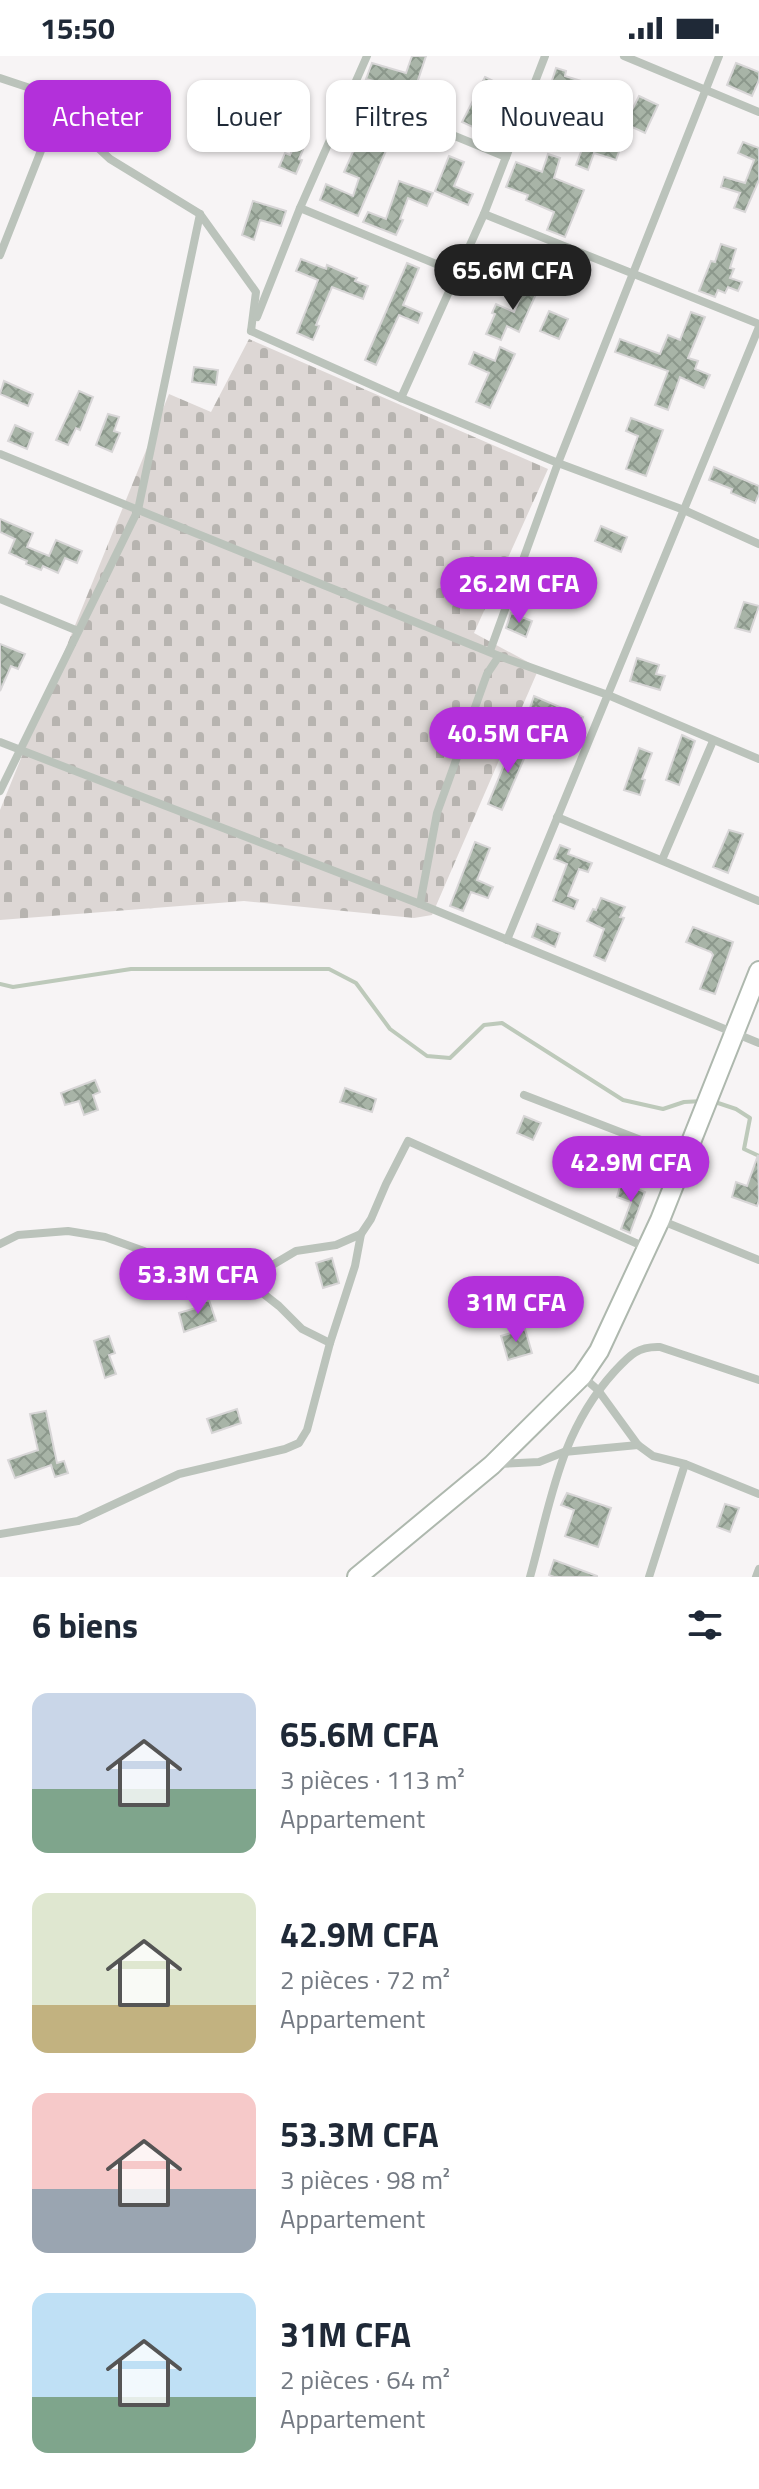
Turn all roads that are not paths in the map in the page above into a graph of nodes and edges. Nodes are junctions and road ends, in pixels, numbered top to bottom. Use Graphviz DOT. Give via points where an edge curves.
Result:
graph roads {
  1 [pos="367,56"];
  2 [pos="545,56"];
  3 [pos="624,56"];
  4 [pos="719,56"];
  5 [pos="0,78"];
  6 [pos="356,80"];
  7 [pos="24,86"];
  8 [pos="706,89"];
  9 [pos="759,112"];
  10 [pos="456,136"];
  11 [pos="326,148"];
  12 [pos="40,152"];
  13 [pos="102,152"];
  14 [pos="506,157"];
  15 [pos="300,208"];
  16 [pos="200,214"];
  17 [pos="484,214"];
  18 [pos="0,255"];
  19 [pos="458,273"];
  20 [pos="632,273"];
  21 [pos="759,325"];
  22 [pos="251,331"];
  23 [pos="401,398"];
  24 [pos="0,454"];
  25 [pos="558,463"];
  26 [pos="138,510"];
  27 [pos="684,510"];
  28 [pos="759,544"];
  29 [pos="0,599"];
  30 [pos="78,631"];
  31 [pos="495,654"];
  32 [pos="608,695"];
  33 [pos="713,741"];
  34 [pos="0,742"];
  35 [pos="19,750"];
  36 [pos="759,759"];
  37 [pos="0,791"];
  38 [pos="557,817"];
  39 [pos="662,860"];
  40 [pos="759,901"];
  41 [pos="420,904"];
  42 [pos="507,940"];
  43 [pos="759,971"];
  44 [pos="734,1032"];
  45 [pos="759,1043"];
  46 [pos="524,1095"];
  47 [pos="686,1158"];
  48 [pos="660,1220"];
  49 [pos="361,1234"];
  50 [pos="0,1244"];
  51 [pos="647,1248"];
  52 [pos="759,1260"];
  53 [pos="237,1273"];
  54 [pos="330,1343"];
  55 [pos="582,1376"];
  56 [pos="759,1380"];
  57 [pos="598,1390"];
  58 [pos="638,1445"];
  59 [pos="564,1452"];
  60 [pos="685,1464"];
  61 [pos="492,1465"];
  62 [pos="759,1494"];
  63 [pos="0,1533"];
  64 [pos="759,1569"];
  65 [pos="357,1577"];
  66 [pos="530,1577"];
  67 [pos="649,1577"];
  68 [pos="756,1577"];
  1 -- 6 [label="street"];
  2 -- 14 [label="street"];
  3 -- 8 [label="street"];
  4 -- 8 [label="street"];
  5 -- 7 [label="street"];
  8 -- 9 [label="street"];
  8 -- 20 [label="street"];
  10 -- 14 [label="street"];
  11 -- 15 [label="street"];
  12 -- 18 [label="street"];
  13 -- 16 [label="street"];
  14 -- 17 [label="street"];
  15 -- 19 [label="street"];
  15 -- 22 [label="street"];
  16 -- 22 [label="street" via="256,292"];
  16 -- 26 [label="street"];
  17 -- 19 [label="street"];
  17 -- 20 [label="street"];
  19 -- 23 [label="street"];
  20 -- 21 [label="street"];
  20 -- 25 [label="street"];
  21 -- 27 [label="street"];
  22 -- 23 [label="street"];
  23 -- 25 [label="street"];
  24 -- 26 [label="street"];
  25 -- 27 [label="street"];
  25 -- 31 [label="street"];
  26 -- 30 [label="street"];
  26 -- 31 [label="street"];
  27 -- 28 [label="street"];
  27 -- 32 [label="street"];
  29 -- 30 [label="street"];
  30 -- 35 [label="street"];
  31 -- 32 [label="street"];
  31 -- 41 [label="street" via="437,813"];
  32 -- 33 [label="street"];
  32 -- 38 [label="street"];
  33 -- 36 [label="street"];
  33 -- 39 [label="street"];
  34 -- 35 [label="street"];
  35 -- 37 [label="street"];
  35 -- 41 [label="street"];
  38 -- 39 [label="street"];
  38 -- 42 [label="street"];
  39 -- 40 [label="street"];
  41 -- 42 [label="street"];
  42 -- 44 [label="street"];
  43 -- 44 [label="main road"];
  44 -- 45 [label="street"];
  44 -- 47 [label="main road"];
  46 -- 47 [label="street"];
  47 -- 48 [label="main road"];
  48 -- 51 [label="main road"];
  48 -- 52 [label="street"];
  49 -- 51 [label="street" via="408,1141"];
  49 -- 53 [label="street"];
  49 -- 54 [label="street"];
  50 -- 53 [label="street" via="18,1235 68,1231 105,1237 185,1272"];
  51 -- 55 [label="main road"];
  53 -- 54 [label="street" via="302,1329"];
  54 -- 63 [label="street" via="299,1443 179,1474 78,1521"];
  55 -- 57 [label="street"];
  55 -- 61 [label="main road"];
  56 -- 57 [label="street" via="645,1346"];
  57 -- 58 [label="street"];
  57 -- 59 [label="street"];
  58 -- 59 [label="street"];
  58 -- 60 [label="street" via="653,1456"];
  59 -- 61 [label="street" via="539,1462"];
  59 -- 66 [label="street"];
  60 -- 62 [label="street"];
  60 -- 67 [label="street"];
  61 -- 65 [label="main road"];
  64 -- 68 [label="street"];
}
